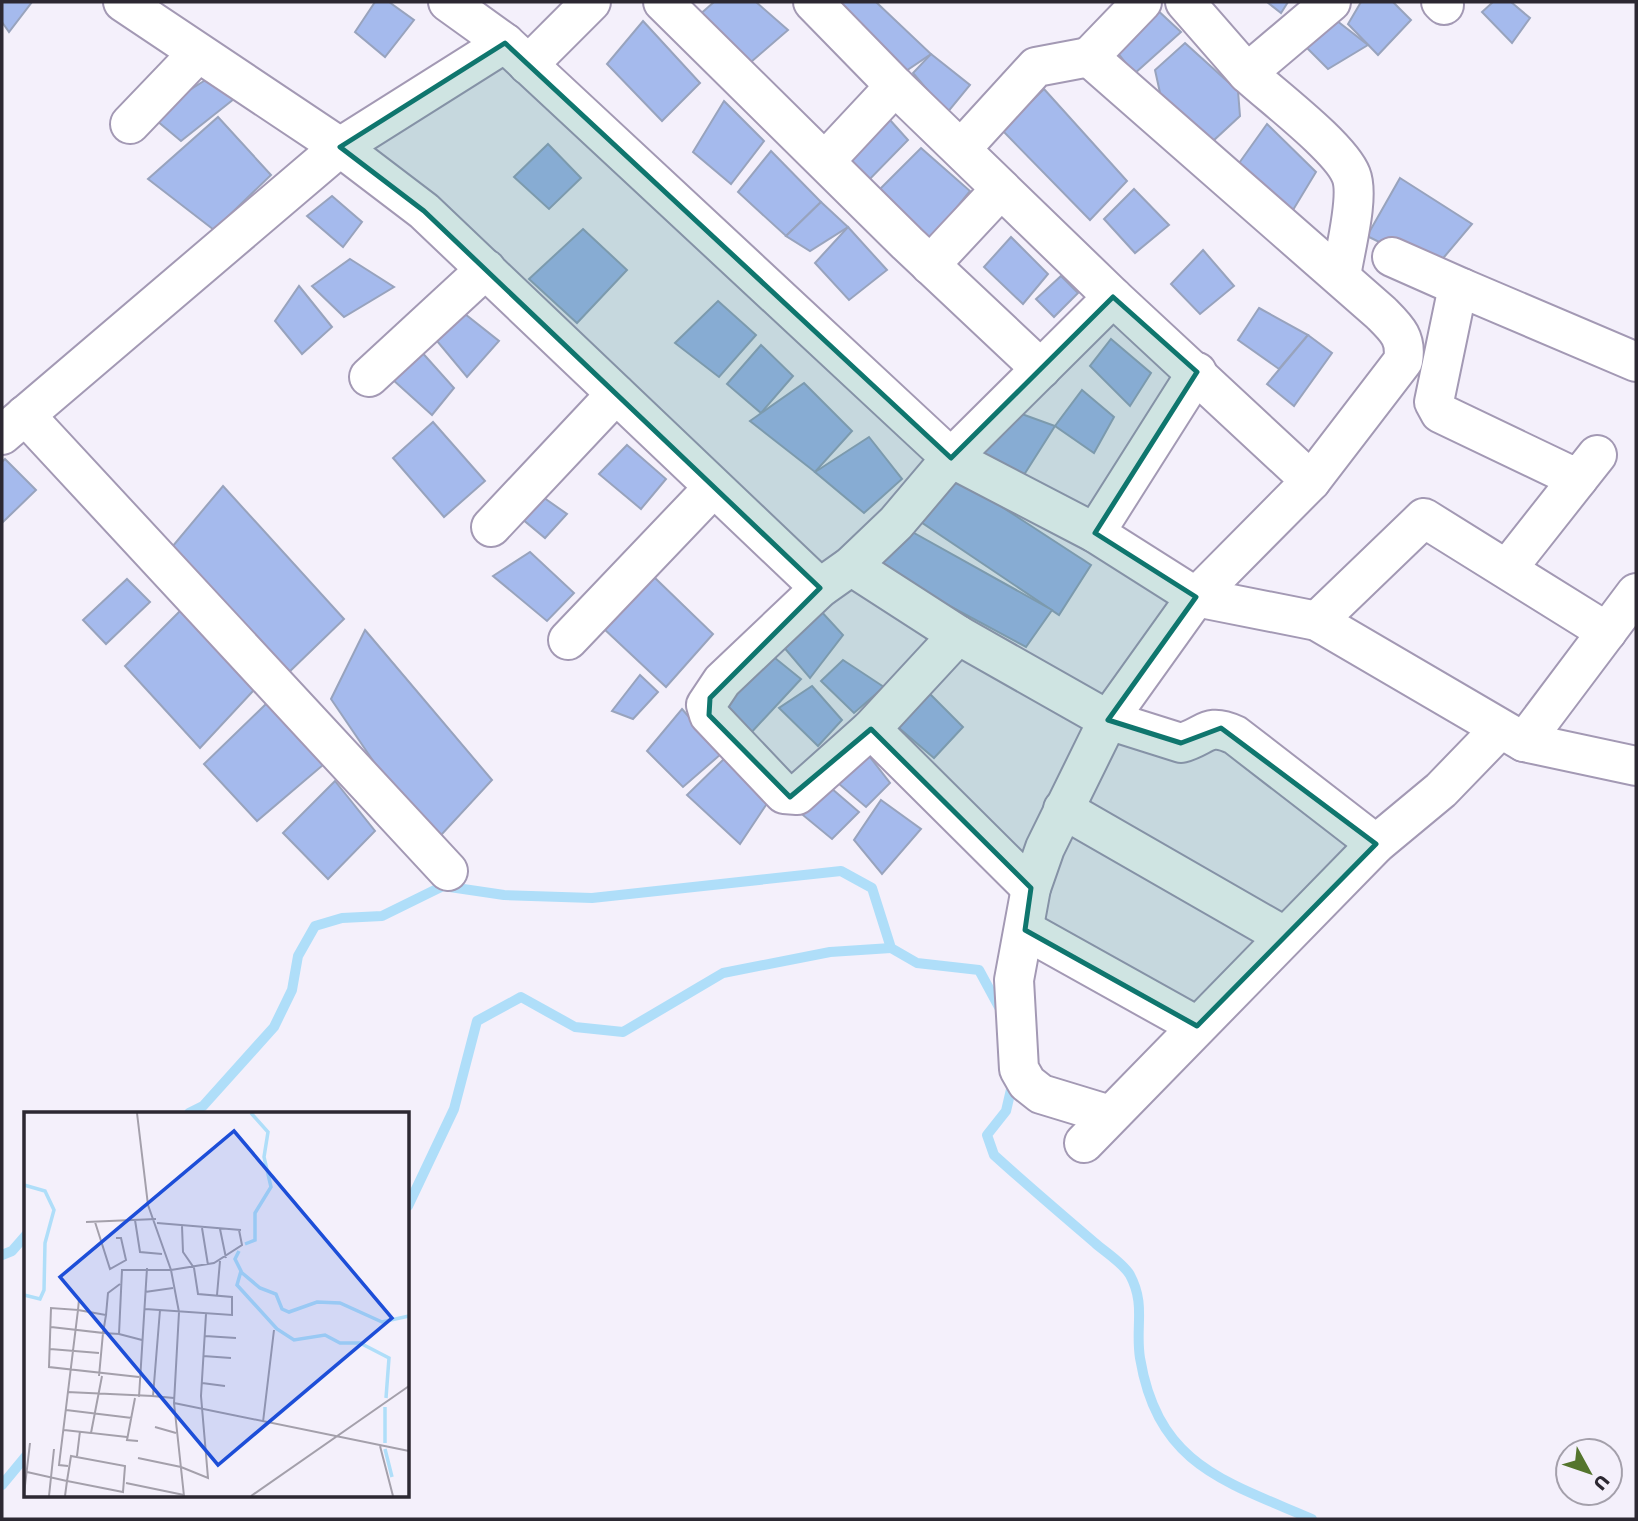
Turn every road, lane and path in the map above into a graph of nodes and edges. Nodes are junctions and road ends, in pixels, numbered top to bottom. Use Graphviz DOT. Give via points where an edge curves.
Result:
graph roads {
  1 [pos="123,2"];
  2 [pos="448,2"];
  3 [pos="591,2"];
  4 [pos="663,2"];
  5 [pos="813,2"];
  6 [pos="1142,2"];
  7 [pos="1185,2"];
  8 [pos="1331,2"];
  9 [pos="198,53"];
  10 [pos="516,54"];
  11 [pos="1089,57"];
  12 [pos="1247,74"];
  13 [pos="895,86"];
  14 [pos="130,124"];
  15 [pos="340,147"];
  16 [pos="961,149"];
  17 [pos="825,161"];
  18 [pos="1001,189"];
  19 [pos="1392,257"];
  20 [pos="930,265"];
  21 [pos="486,269"];
  22 [pos="1341,277"];
  23 [pos="1462,288"];
  24 [pos="1113,297"];
  25 [pos="1636,362"];
  26 [pos="1041,369"];
  27 [pos="1197,372"];
  28 [pos="369,377"];
  29 [pos="616,394"];
  30 [pos="14,425"];
  31 [pos="951,458"];
  32 [pos="1311,481"];
  33 [pos="713,488"];
  34 [pos="491,527"];
  35 [pos="1096,533"];
  36 [pos="851,566"];
  37 [pos="1507,569"];
  38 [pos="820,588"];
  39 [pos="1636,593"];
  40 [pos="1196,597"];
  41 [pos="1317,621"];
  42 [pos="1607,632"];
  43 [pos="958,635"];
  44 [pos="568,640"];
  45 [pos="1108,720"];
  46 [pos="871,729"];
  47 [pos="1512,736"];
  48 [pos="1636,766"];
  49 [pos="1063,809"];
  50 [pos="1376,844"];
  51 [pos="448,871"];
  52 [pos="1031,888"];
  53 [pos="1025,930"];
  54 [pos="1284,936"];
  55 [pos="1197,1026"];
  56 [pos="1110,1115"];
  57 [pos="1084,1143"];
  1 -- 9 [label="street"];
  2 -- 10 [label="street"];
  3 -- 10 [label="street"];
  4 -- 17 [label="street"];
  5 -- 13 [label="street"];
  6 -- 11 [label="street"];
  7 -- 12 [label="street"];
  8 -- 12 [label="street"];
  9 -- 14 [label="street"];
  9 -- 15 [label="street"];
  10 -- 15 [label="street"];
  10 -- 31 [label="street"];
  11 -- 16 [label="street" via="1036,67"];
  11 -- 22 [label="street"];
  12 -- 22 [label="street" via="1338,156 1352,176"];
  13 -- 16 [label="street"];
  13 -- 17 [label="street"];
  15 -- 21 [label="street" via="424,211"];
  15 -- 30 [label="street"];
  16 -- 18 [label="street"];
  17 -- 20 [label="street"];
  18 -- 20 [label="street"];
  18 -- 24 [label="street"];
  19 -- 23 [label="street"];
  20 -- 26 [label="street"];
  21 -- 28 [label="street"];
  21 -- 29 [label="street"];
  22 -- 32 [label="street" via="1399,330 1406,345 1403,361"];
  23 -- 25 [label="street"];
  23 -- 37 [label="street" via="1454,301 1434,402 1438,410 1588,467"];
  24 -- 26 [label="street"];
  24 -- 27 [label="street"];
  26 -- 31 [label="street"];
  27 -- 32 [label="street"];
  27 -- 35 [label="street"];
  29 -- 33 [label="street"];
  29 -- 34 [label="street"];
  30 -- 51 [label="street"];
  31 -- 35 [label="street"];
  31 -- 36 [label="street" via="897,523"];
  32 -- 40 [label="street"];
  33 -- 38 [label="street"];
  33 -- 44 [label="street"];
  35 -- 40 [label="street"];
  36 -- 38 [label="street"];
  36 -- 43 [label="street"];
  37 -- 41 [label="street" via="1424,518"];
  37 -- 42 [label="street"];
  38 -- 46 [label="street" via="723,681 706,705 709,715 790,797 802,792"];
  39 -- 42 [label="street"];
  40 -- 41 [label="street"];
  40 -- 45 [label="street"];
  41 -- 47 [label="street"];
  42 -- 47 [label="street"];
  43 -- 45 [label="street"];
  43 -- 46 [label="street"];
  45 -- 49 [label="street"];
  45 -- 50 [label="street" via="1181,743 1207,729 1228,732"];
  46 -- 52 [label="street"];
  47 -- 48 [label="street"];
  47 -- 50 [label="street"];
  49 -- 52 [label="street"];
  49 -- 54 [label="street"];
  50 -- 54 [label="street"];
  52 -- 53 [label="street"];
  53 -- 55 [label="street"];
  53 -- 56 [label="street" via="1014,980 1019,1069 1041,1094"];
  54 -- 55 [label="street"];
  55 -- 56 [label="street"];
  56 -- 57 [label="street"];
}
